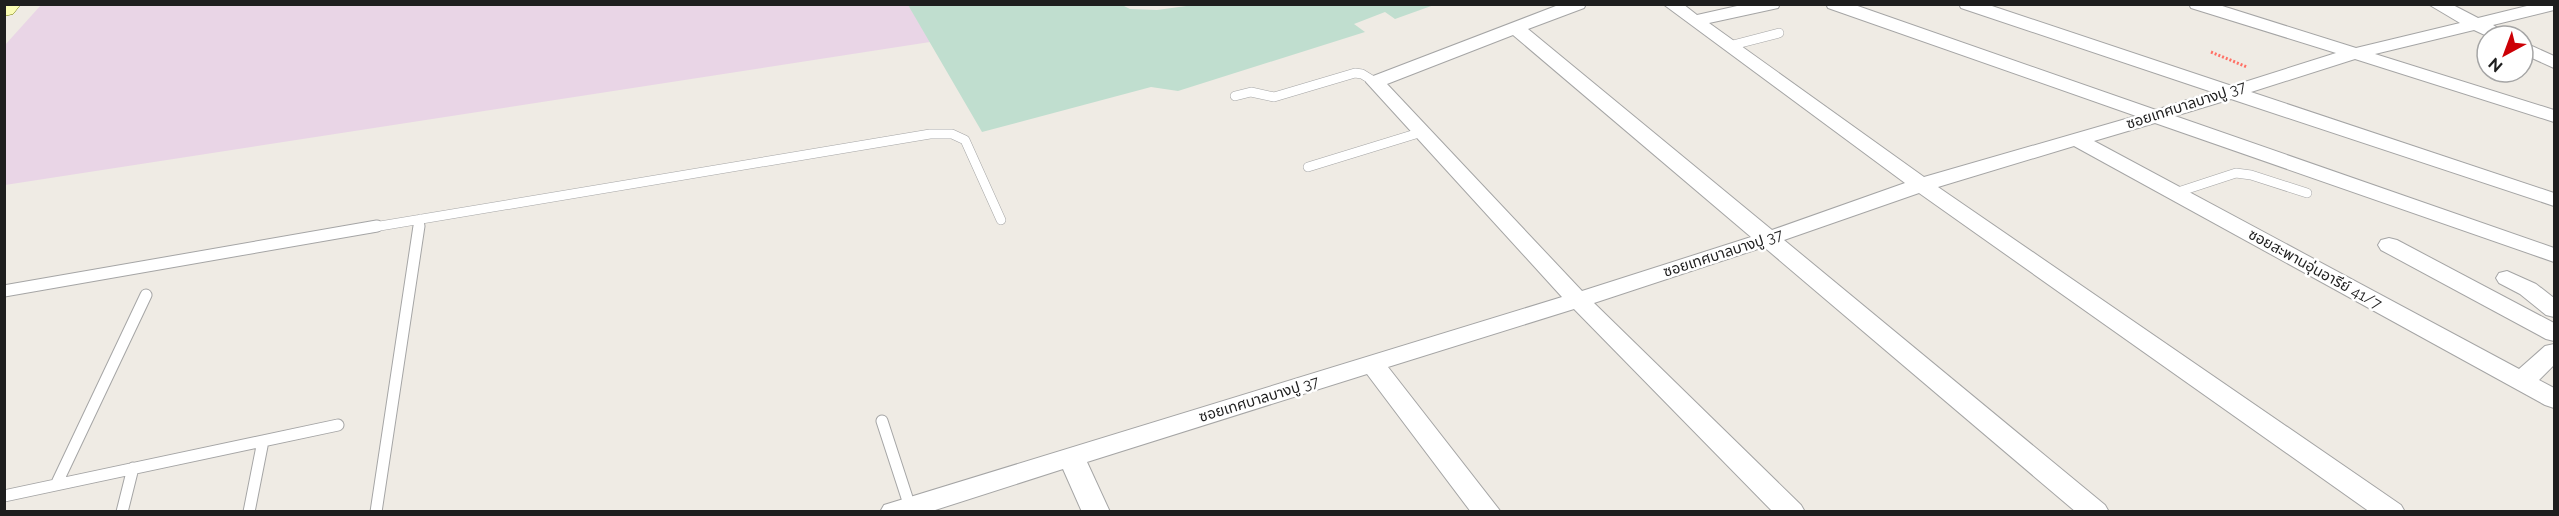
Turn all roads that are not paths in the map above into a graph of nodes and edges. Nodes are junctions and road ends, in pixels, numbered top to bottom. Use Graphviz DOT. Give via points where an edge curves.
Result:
graph roads {
  1 [pos="9,4"];
  2 [pos="1578,4"];
  3 [pos="1671,4"];
  4 [pos="1772,4"];
  5 [pos="1834,4"];
  6 [pos="1967,4"];
  7 [pos="2197,4"];
  8 [pos="2436,4"];
  9 [pos="2554,5"];
  10 [pos="4,9"];
  11 [pos="1694,21"];
  12 [pos="2475,23"];
  13 [pos="1517,29"];
  14 [pos="1779,33"];
  15 [pos="1728,46"];
  16 [pos="2535,53"];
  17 [pos="2353,54"];
  18 [pos="2554,63"];
  19 [pos="1375,82"];
  20 [pos="2230,91"];
  21 [pos="1235,96"];
  22 [pos="2156,116"];
  23 [pos="2554,116"];
  24 [pos="1422,132"];
  25 [pos="2076,139"];
  26 [pos="1308,167"];
  27 [pos="1921,185"];
  28 [pos="2175,193"];
  29 [pos="2307,193"];
  30 [pos="2554,200"];
  31 [pos="420,219"];
  32 [pos="1001,220"];
  33 [pos="1767,239"];
  34 [pos="2389,245"];
  35 [pos="2554,255"];
  36 [pos="2507,278"];
  37 [pos="4,291"];
  38 [pos="146,295"];
  39 [pos="1578,300"];
  40 [pos="2554,310"];
  41 [pos="2554,333"];
  42 [pos="2554,352"];
  43 [pos="1372,364"];
  44 [pos="2522,381"];
  45 [pos="2554,399"];
  46 [pos="882,421"];
  47 [pos="338,424"];
  48 [pos="263,441"];
  49 [pos="1071,457"];
  50 [pos="133,468"];
  51 [pos="56,485"];
  52 [pos="4,496"];
  53 [pos="902,509"];
  54 [pos="122,512"];
  55 [pos="249,512"];
  56 [pos="376,512"];
  57 [pos="1096,512"];
  58 [pos="1487,512"];
  59 [pos="1791,512"];
  60 [pos="2095,512"];
  61 [pos="2391,512"];
  1 -- 10 [label="main road"];
  2 -- 13 [label="street"];
  3 -- 11 [label="street"];
  4 -- 11 [label="street"];
  5 -- 22 [label="street"];
  6 -- 20 [label="street"];
  7 -- 17 [label="street"];
  8 -- 12 [label="street"];
  9 -- 12 [label="street, ซอยเทศบาลบางปู 37"];
  11 -- 15 [label="street"];
  12 -- 17 [label="street, ซอยเทศบาลบางปู 37"];
  13 -- 19 [label="street"];
  13 -- 33 [label="street"];
  14 -- 15 [label="lane"];
  15 -- 27 [label="street"];
  16 -- 18 [label="street"];
  17 -- 20 [label="street, ซอยเทศบาลบางปู 37"];
  17 -- 23 [label="street"];
  19 -- 21 [label="lane" via="1354,73 1274,97 1251,92"];
  19 -- 24 [label="street"];
  20 -- 22 [label="street, ซอยเทศบาลบางปู 37"];
  20 -- 30 [label="street"];
  22 -- 25 [label="street, ซอยเทศบาลบางปู 37"];
  22 -- 35 [label="street"];
  24 -- 26 [label="lane"];
  24 -- 39 [label="street"];
  25 -- 27 [label="street, ซอยเทศบาลบางปู 37"];
  25 -- 28 [label="street, ซอยสะพานอุ่นอารีย์ 41/7"];
  27 -- 33 [label="street, ซอยเทศบาลบางปู 37"];
  27 -- 61 [label="street"];
  28 -- 29 [label="lane" via="2236,173"];
  28 -- 44 [label="street, ซอยสะพานอุ่นอารีย์ 41/7"];
  31 -- 32 [label="lane" via="919,136 952,134 965,140"];
  31 -- 37 [label="lane"];
  31 -- 56 [label="lane"];
  33 -- 39 [label="street, ซอยเทศบาลบางปู 37"];
  33 -- 60 [label="street"];
  34 -- 41 [label="street"];
  36 -- 40 [label="street"];
  38 -- 51 [label="lane"];
  39 -- 43 [label="street, ซอยเทศบาลบางปู 37"];
  39 -- 59 [label="street"];
  42 -- 44 [label="street"];
  43 -- 49 [label="street, ซอยเทศบาลบางปู 37"];
  43 -- 58 [label="street"];
  44 -- 45 [label="street, ซอยสะพานอุ่นอารีย์ 41/7"];
  46 -- 53 [label="lane"];
  47 -- 48 [label="lane"];
  48 -- 50 [label="lane"];
  48 -- 55 [label="lane"];
  49 -- 53 [label="street, ซอยเทศบาลบางปู 37"];
  49 -- 57 [label="street"];
  50 -- 51 [label="lane"];
  50 -- 54 [label="lane"];
  51 -- 52 [label="lane"];
}
